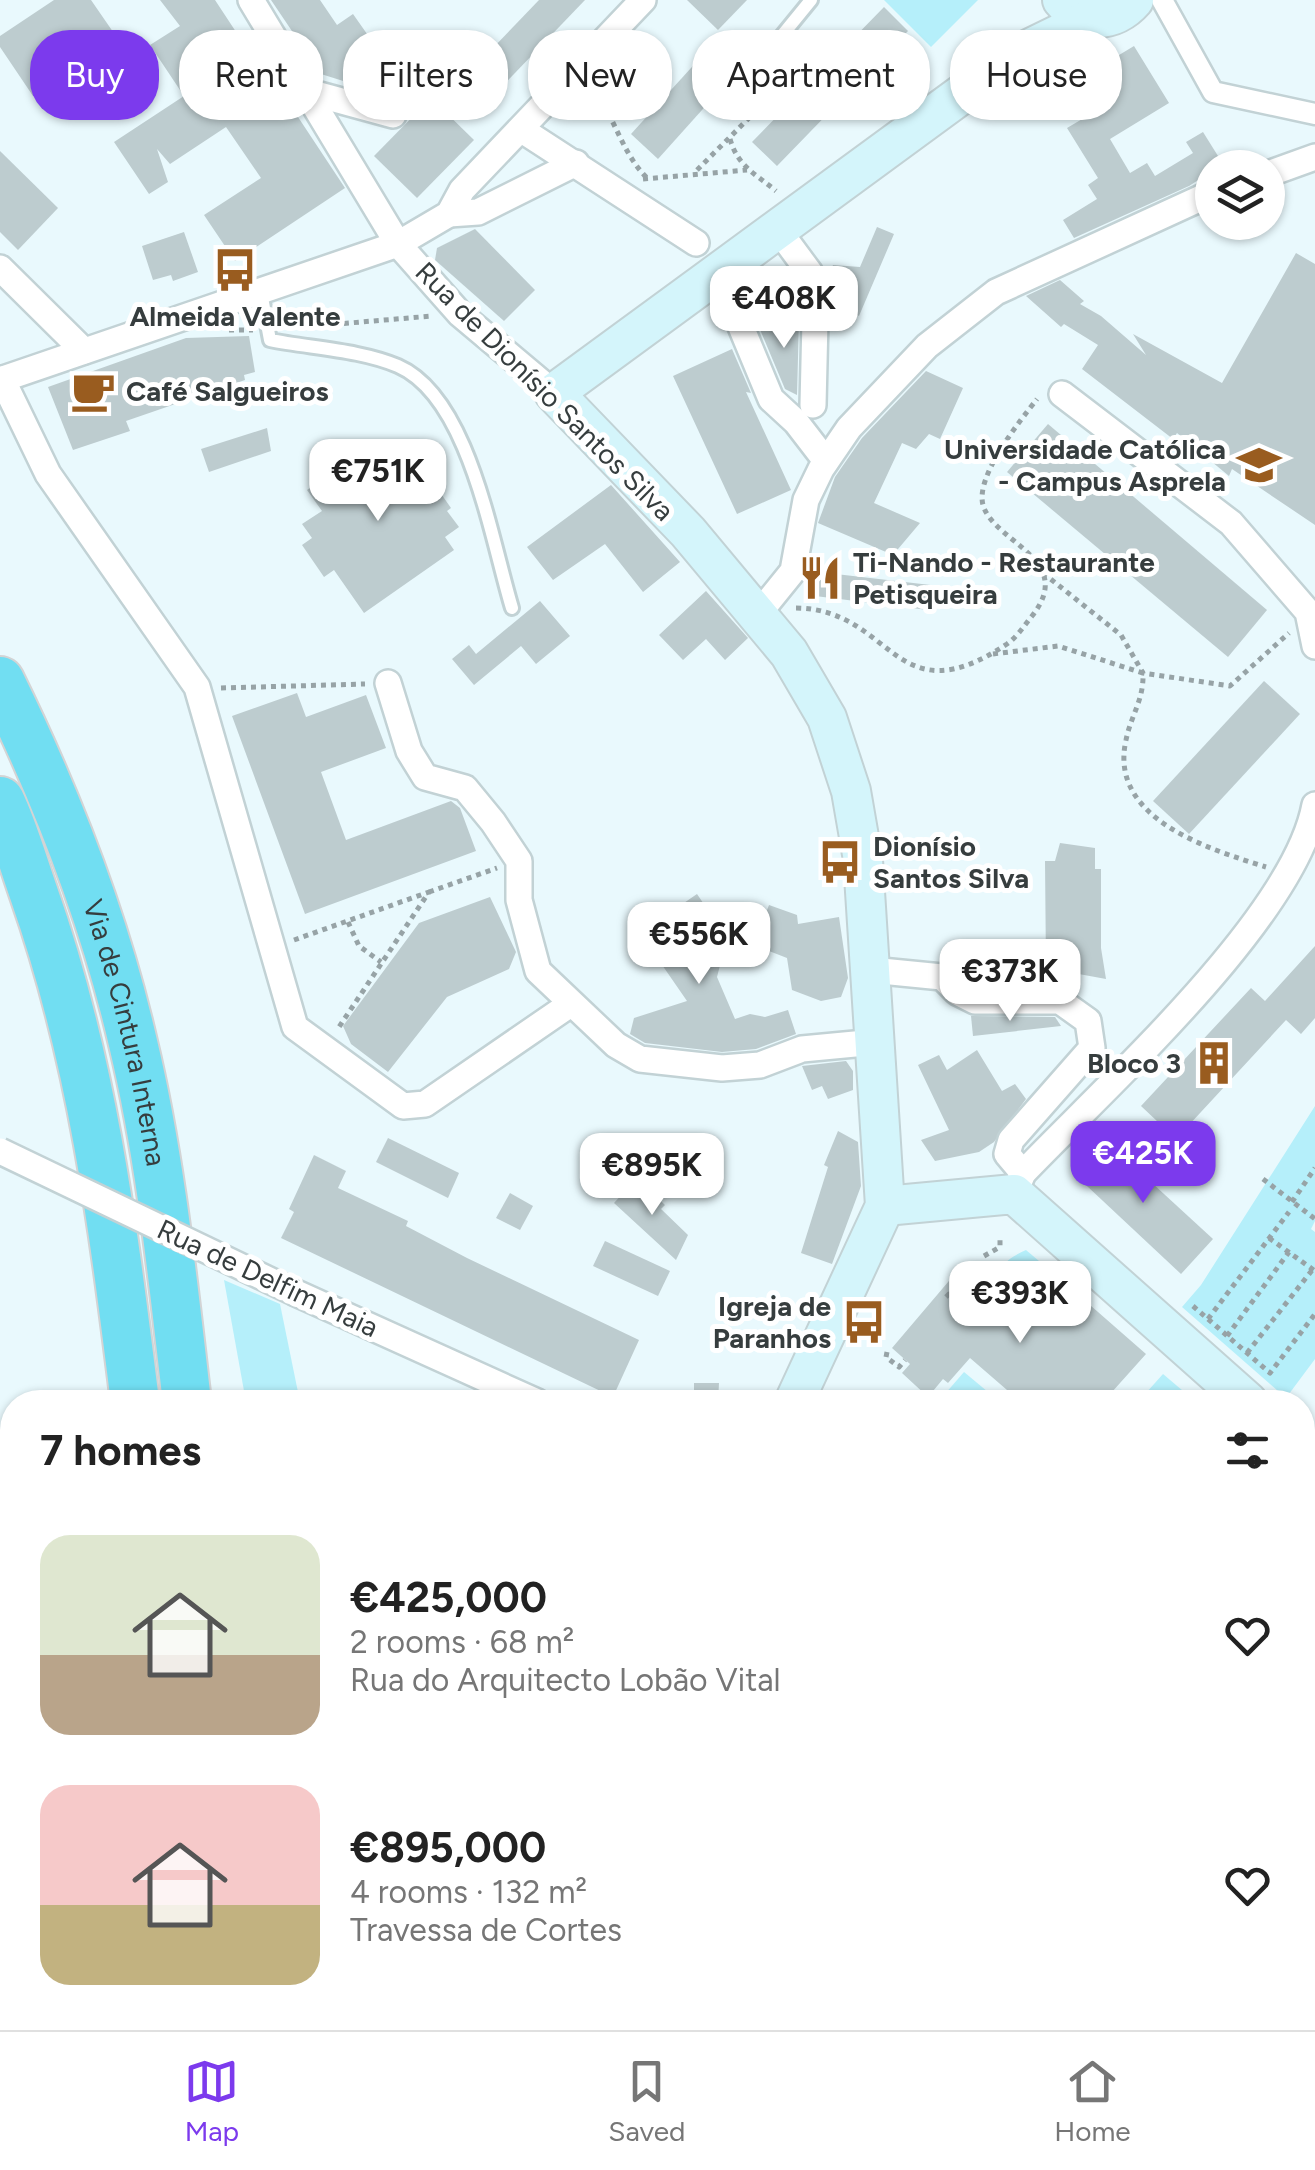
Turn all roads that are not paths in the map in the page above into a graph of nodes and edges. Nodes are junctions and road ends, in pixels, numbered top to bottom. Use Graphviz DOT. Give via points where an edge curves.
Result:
graph roads {
  1 [pos="251,0"];
  2 [pos="643,0"];
  3 [pos="811,0"];
  4 [pos="1045,0"];
  5 [pos="1142,1"];
  6 [pos="1077,9"];
  7 [pos="269,30"];
  8 [pos="787,30"];
  9 [pos="1028,30"];
  10 [pos="1049,30"];
  11 [pos="950,102"];
  12 [pos="1315,114"];
  13 [pos="323,120"];
  14 [pos="522,130"];
  15 [pos="1315,157"];
  16 [pos="576,163"];
  17 [pos="1285,168"];
  18 [pos="1195,201"];
  19 [pos="448,214"];
  20 [pos="776,227"];
  21 [pos="696,242"];
  22 [pos="398,244"];
  23 [pos="0,268"];
  24 [pos="261,292"];
  25 [pos="732,305"];
  26 [pos="84,351"];
  27 [pos="1,380"];
  28 [pos="554,393"];
  29 [pos="1062,394"];
  30 [pos="805,413"];
  31 [pos="850,428"];
  32 [pos="826,461"];
  33 [pos="768,604"];
  34 [pos="512,608"];
  35 [pos="1315,646"];
  36 [pos="0,681"];
  37 [pos="388,682"];
  38 [pos="0,801"];
  39 [pos="1315,804"];
  40 [pos="872,970"];
  41 [pos="569,1005"];
  42 [pos="876,1042"];
  43 [pos="0,1151"];
  44 [pos="1019,1184"];
  45 [pos="885,1206"];
  46 [pos="170,1251"];
  47 [pos="122,1297"];
  48 [pos="114,1390"];
  49 [pos="134,1390"];
  50 [pos="186,1390"];
  51 [pos="212,1390"];
  52 [pos="510,1390"];
  53 [pos="800,1390"];
  54 [pos="1235,1390"];
  1 -- 7 [label="street, Rua de Dionísio Santos Silva"];
  2 -- 14 [label="street"];
  3 -- 8 [label="lane"];
  4 -- 9 [label="main road"];
  5 -- 6 [label="main road" via="1106,18"];
  5 -- 12 [label="street" via="1212,92"];
  6 -- 10 [label="main road"];
  11 -- 20 [label="main road"];
  13 -- 22 [label="street, Rua de Dionísio Santos Silva"];
  14 -- 16 [label="street"];
  14 -- 19 [label="street" via="462,190"];
  15 -- 17 [label="street"];
  16 -- 19 [label="street" via="478,212"];
  16 -- 21 [label="street"];
  18 -- 31 [label="street" via="996,292 927,346"];
  19 -- 22 [label="street"];
  20 -- 28 [label="main road"];
  20 -- 30 [label="street" via="810,273 815,320"];
  22 -- 24 [label="street"];
  22 -- 28 [label="street, Rua de Dionísio Santos Silva" via="460,314"];
  23 -- 26 [label="street"];
  24 -- 26 [label="street"];
  24 -- 34 [label="lane" via="270,340 397,366 429,385 458,431"];
  25 -- 30 [label="street" via="771,399"];
  26 -- 27 [label="street"];
  27 -- 41 [label="street" via="48,474 197,686 296,1027 403,1106 426,1104"];
  28 -- 33 [label="main road, Rua de Dionísio Santos Silva"];
  29 -- 35 [label="street" via="1231,523 1308,612"];
  30 -- 31 [label="street"];
  30 -- 32 [label="street"];
  31 -- 32 [label="street"];
  32 -- 33 [label="street" via="806,500 793,571"];
  33 -- 40 [label="main road, Rua de Dionísio Santos Silva" via="827,718 851,791"];
  36 -- 46 [label="highway, Via de Cintura Interna" via="50,784 104,936 134,1045"];
  37 -- 41 [label="street" via="409,750 425,777 465,788 519,861 519,900 538,971"];
  38 -- 47 [label="highway, Via de Cintura Interna" via="54,952 89,1082"];
  39 -- 44 [label="street" via="1288,874 1198,993"];
  40 -- 42 [label="main road, Rua de Dionísio Santos Silva"];
  40 -- 44 [label="street" via="942,977 975,1001 1060,1001 1088,1021 1092,1048 1006,1154"];
  41 -- 42 [label="street" via="640,1059 679,1064 760,1065 802,1049"];
  42 -- 45 [label="main road, Rua de Dionísio Santos Silva"];
  43 -- 52 [label="street, Rua de Delfim Maia, bridge"];
  44 -- 45 [label="main road"];
  44 -- 54 [label="main road"];
  45 -- 53 [label="main road"];
  46 -- 50 [label="highway, Via de Cintura Interna"];
  46 -- 51 [label="highway"];
  47 -- 48 [label="highway"];
  47 -- 49 [label="highway, Via de Cintura Interna"];
}
